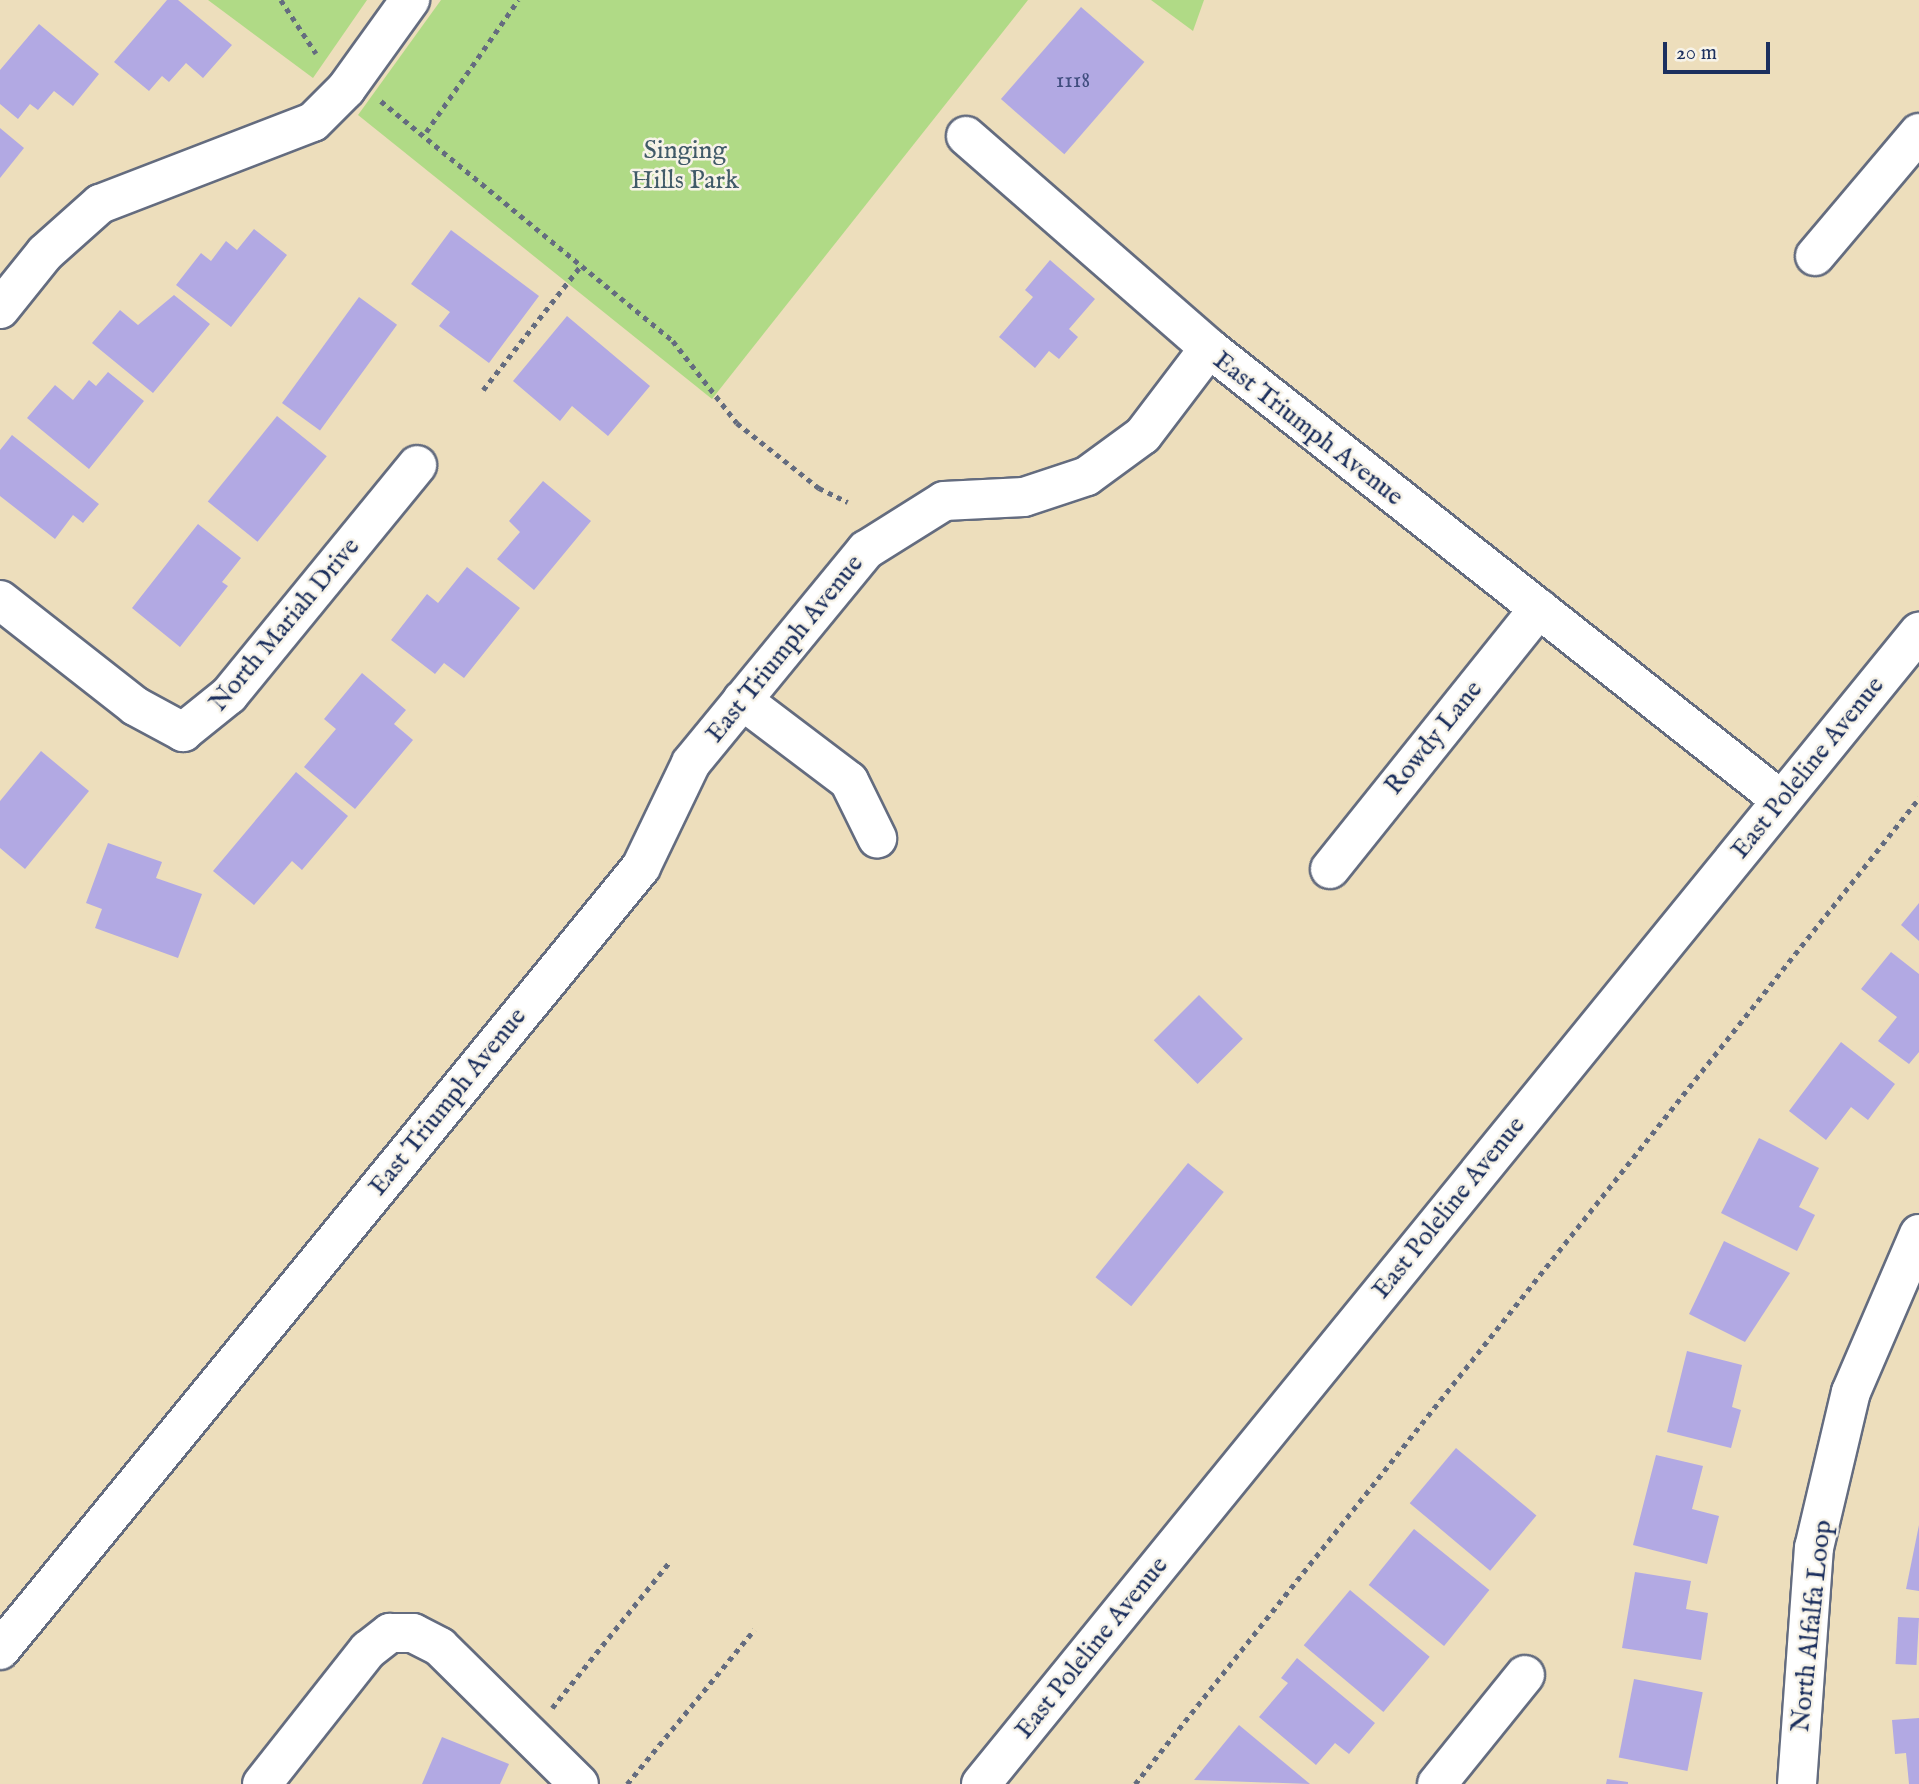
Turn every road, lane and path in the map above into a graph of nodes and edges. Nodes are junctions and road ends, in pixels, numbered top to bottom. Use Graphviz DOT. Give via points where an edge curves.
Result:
graph roads {
  1 [pos="281,0"];
  2 [pos="410,0"];
  3 [pos="518,0"];
  4 [pos="317,53"];
  5 [pos="380,100"];
  6 [pos="426,132"];
  7 [pos="1919,133"];
  8 [pos="966,136"];
  9 [pos="1815,256"];
  10 [pos="582,264"];
  11 [pos="0,309"];
  12 [pos="1209,348"];
  13 [pos="483,390"];
  14 [pos="417,465"];
  15 [pos="848,502"];
  16 [pos="0,600"];
  17 [pos="1539,608"];
  18 [pos="1919,632"];
  19 [pos="742,701"];
  20 [pos="1919,798"];
  21 [pos="1781,800"];
  22 [pos="877,838"];
  23 [pos="1330,869"];
  24 [pos="1919,1234"];
  25 [pos="670,1561"];
  26 [pos="754,1630"];
  27 [pos="0,1650"];
  28 [pos="1525,1675"];
  29 [pos="542,1752"];
  30 [pos="262,1784"];
  31 [pos="579,1784"];
  32 [pos="627,1784"];
  33 [pos="981,1784"];
  34 [pos="1136,1784"];
  35 [pos="1437,1784"];
  36 [pos="1797,1784"];
  1 -- 4 [label="path"];
  2 -- 11 [label="street" via="346,89 313,122 100,204 46,253"];
  3 -- 6 [label="path"];
  5 -- 6 [label="path"];
  6 -- 10 [label="path"];
  7 -- 9 [label="street"];
  8 -- 12 [label="street"];
  10 -- 13 [label="path"];
  10 -- 15 [label="path" via="698,365 737,423 819,488"];
  12 -- 17 [label="street, East Triumph Avenue"];
  12 -- 19 [label="street, East Triumph Avenue" via="1143,435 1087,476 1024,497 944,501 866,550"];
  14 -- 16 [label="street, North Mariah Drive" via="229,695 183,732 135,706"];
  17 -- 21 [label="street, East Triumph Avenue"];
  17 -- 23 [label="street, Rowdy Lane"];
  18 -- 21 [label="street, East Poleline Avenue"];
  19 -- 22 [label="street" via="849,781"];
  19 -- 27 [label="street, East Triumph Avenue" via="691,763 641,867"];
  20 -- 34 [label="path"];
  21 -- 33 [label="street, East Poleline Avenue"];
  24 -- 36 [label="street, North Alfalfa Loop" via="1851,1392 1814,1548"];
  25 -- 29 [label="path" via="552,1708"];
  26 -- 32 [label="path"];
  28 -- 35 [label="street"];
  29 -- 30 [label="street" via="440,1647 413,1633 390,1633 368,1650"];
  29 -- 31 [label="street"];
}
